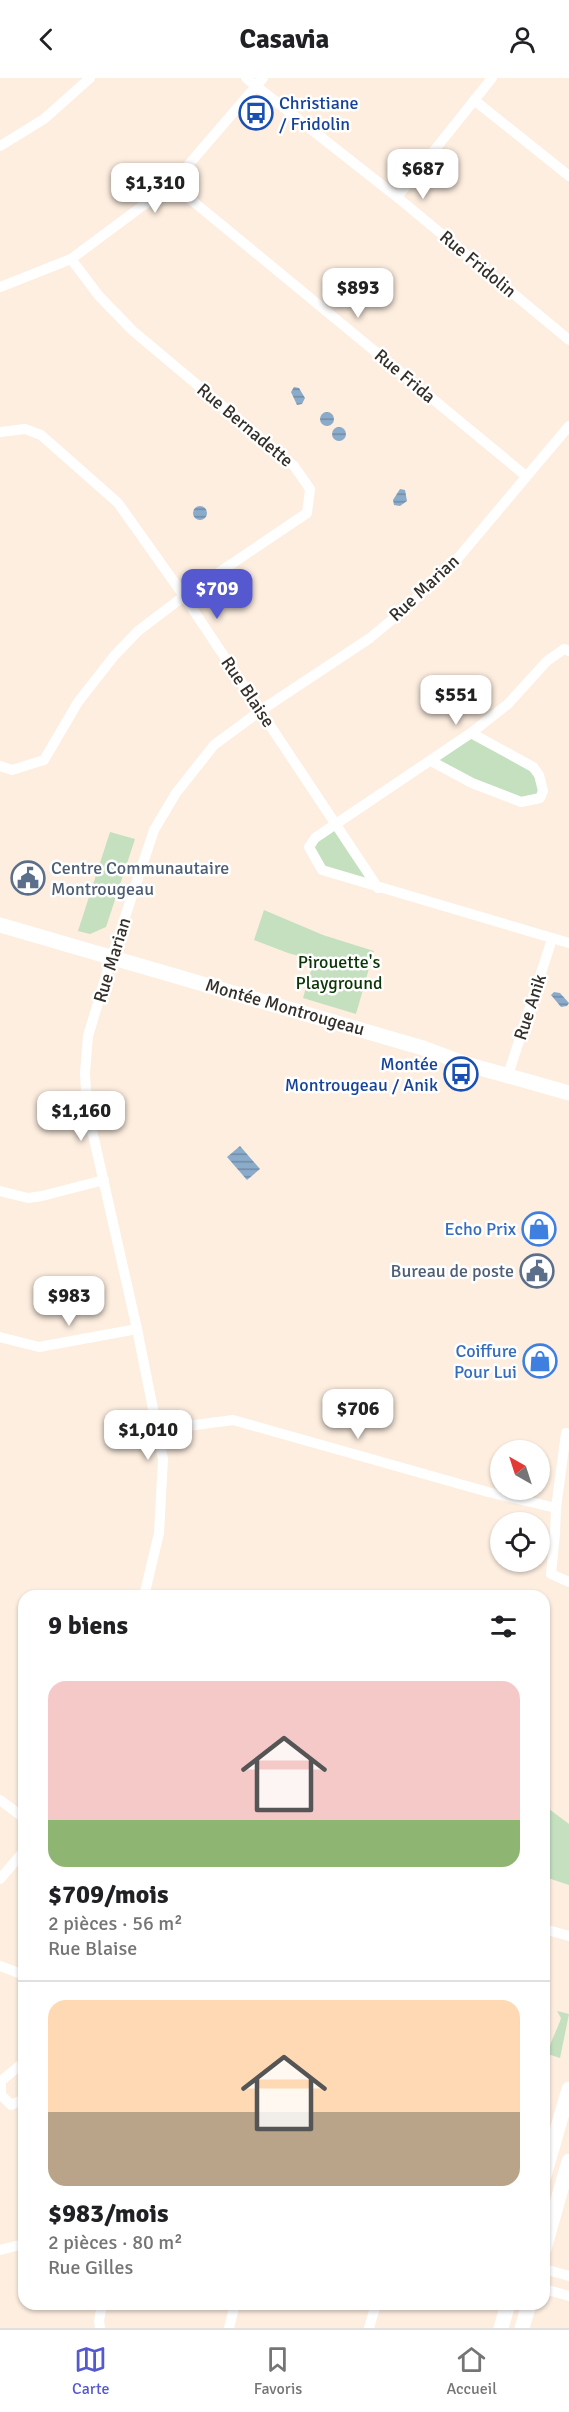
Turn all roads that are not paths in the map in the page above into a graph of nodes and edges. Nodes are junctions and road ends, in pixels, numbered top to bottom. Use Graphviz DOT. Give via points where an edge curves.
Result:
graph roads {
  1 [pos="90,78"];
  2 [pos="246,78"];
  3 [pos="492,78"];
  4 [pos="260,82"];
  5 [pos="474,100"];
  6 [pos="0,146"];
  7 [pos="569,176"];
  8 [pos="172,183"];
  9 [pos="397,197"];
  10 [pos="71,259"];
  11 [pos="0,287"];
  12 [pos="569,339"];
  13 [pos="569,426"];
  14 [pos="0,432"];
  15 [pos="526,476"];
  16 [pos="184,596"];
  17 [pos="569,651"];
  18 [pos="260,711"];
  19 [pos="471,733"];
  20 [pos="431,760"];
  21 [pos="0,766"];
  22 [pos="336,824"];
  23 [pos="378,888"];
  24 [pos="0,925"];
  25 [pos="552,939"];
  26 [pos="569,943"];
  27 [pos="112,956"];
  28 [pos="508,1075"];
  29 [pos="569,1093"];
  30 [pos="104,1180"];
  31 [pos="0,1191"];
  32 [pos="137,1329"];
  33 [pos="0,1337"];
  34 [pos="157,1430"];
  35 [pos="566,1433"];
  36 [pos="556,1508"];
  37 [pos="569,1582"];
  38 [pos="145,1590"];
  39 [pos="0,1800"];
  40 [pos="18,1814"];
  41 [pos="18,1858"];
  42 [pos="0,1879"];
  43 [pos="550,1931"];
  44 [pos="569,1936"];
  45 [pos="0,1966"];
  46 [pos="18,1973"];
  47 [pos="18,2067"];
  48 [pos="569,2089"];
  49 [pos="18,2101"];
  50 [pos="550,2155"];
  51 [pos="569,2161"];
  52 [pos="550,2228"];
  53 [pos="18,2246"];
  54 [pos="0,2250"];
  55 [pos="550,2271"];
  56 [pos="569,2276"];
  57 [pos="550,2291"];
  58 [pos="569,2296"];
  59 [pos="101,2310"];
  60 [pos="234,2310"];
  61 [pos="374,2310"];
  62 [pos="506,2310"];
  63 [pos="527,2310"];
  64 [pos="100,2328"];
  65 [pos="229,2328"];
  66 [pos="369,2328"];
  67 [pos="501,2328"];
  68 [pos="522,2328"];
  1 -- 6 [label="street" via="44,119"];
  2 -- 4 [label="street, Rue Fridolin"];
  3 -- 5 [label="street"];
  4 -- 8 [label="street"];
  4 -- 9 [label="street, Rue Fridolin"];
  5 -- 7 [label="street"];
  5 -- 9 [label="street"];
  8 -- 10 [label="street"];
  8 -- 15 [label="street, Rue Frida"];
  9 -- 12 [label="street, Rue Fridolin"];
  10 -- 11 [label="street"];
  10 -- 16 [label="street, Rue Bernadette" via="99,296 134,331 294,466 310,489 307,513"];
  13 -- 15 [label="street, Rue Marian"];
  14 -- 16 [label="street, Rue Blaise" via="25,429 56,446 118,503"];
  15 -- 18 [label="street, Rue Marian" via="458,558 406,608 370,638"];
  16 -- 18 [label="street, Rue Blaise"];
  16 -- 21 [label="street, Rue Bernadette" via="138,631 114,656 78,702 44,760 12,770"];
  17 -- 19 [label="street" via="564,649 547,661 508,704"];
  18 -- 22 [label="street, Rue Blaise"];
  18 -- 27 [label="street, Rue Marian" via="214,746 176,793 154,830"];
  19 -- 20 [label="street"];
  19 -- 20 [label="street" via="533,767 543,791 540,798 521,802 472,783"];
  20 -- 22 [label="street"];
  22 -- 23 [label="street, Rue Blaise"];
  22 -- 23 [label="street" via="309,847 322,870"];
  23 -- 25 [label="street"];
  24 -- 27 [label="street, Montée Montrougeau"];
  25 -- 26 [label="street"];
  25 -- 28 [label="street, Rue Anik"];
  27 -- 28 [label="street, Montée Montrougeau"];
  27 -- 30 [label="street, Rue Marian" via="88,1036 85,1073 87,1108"];
  28 -- 29 [label="street, Montée Montrougeau"];
  30 -- 31 [label="street" via="28,1198"];
  30 -- 32 [label="street, Rue Marian"];
  32 -- 33 [label="street" via="39,1347"];
  32 -- 34 [label="street, Rue Marian"];
  34 -- 36 [label="street" via="233,1420"];
  34 -- 38 [label="street, Rue Marian" via="162,1460 160,1522"];
  35 -- 36 [label="street"];
  36 -- 37 [label="street" via="550,1574"];
  39 -- 40 [label="street"];
  41 -- 42 [label="street"];
  43 -- 44 [label="street"];
  45 -- 46 [label="street"];
  47 -- 49 [label="street" via="1,2081 1,2095 11,2104"];
  48 -- 50 [label="street"];
  51 -- 52 [label="street"];
  53 -- 54 [label="street"];
  55 -- 56 [label="street"];
  57 -- 58 [label="street"];
  59 -- 64 [label="street"];
  60 -- 65 [label="street"];
  61 -- 66 [label="street"];
  62 -- 67 [label="street"];
  63 -- 68 [label="street"];
}
